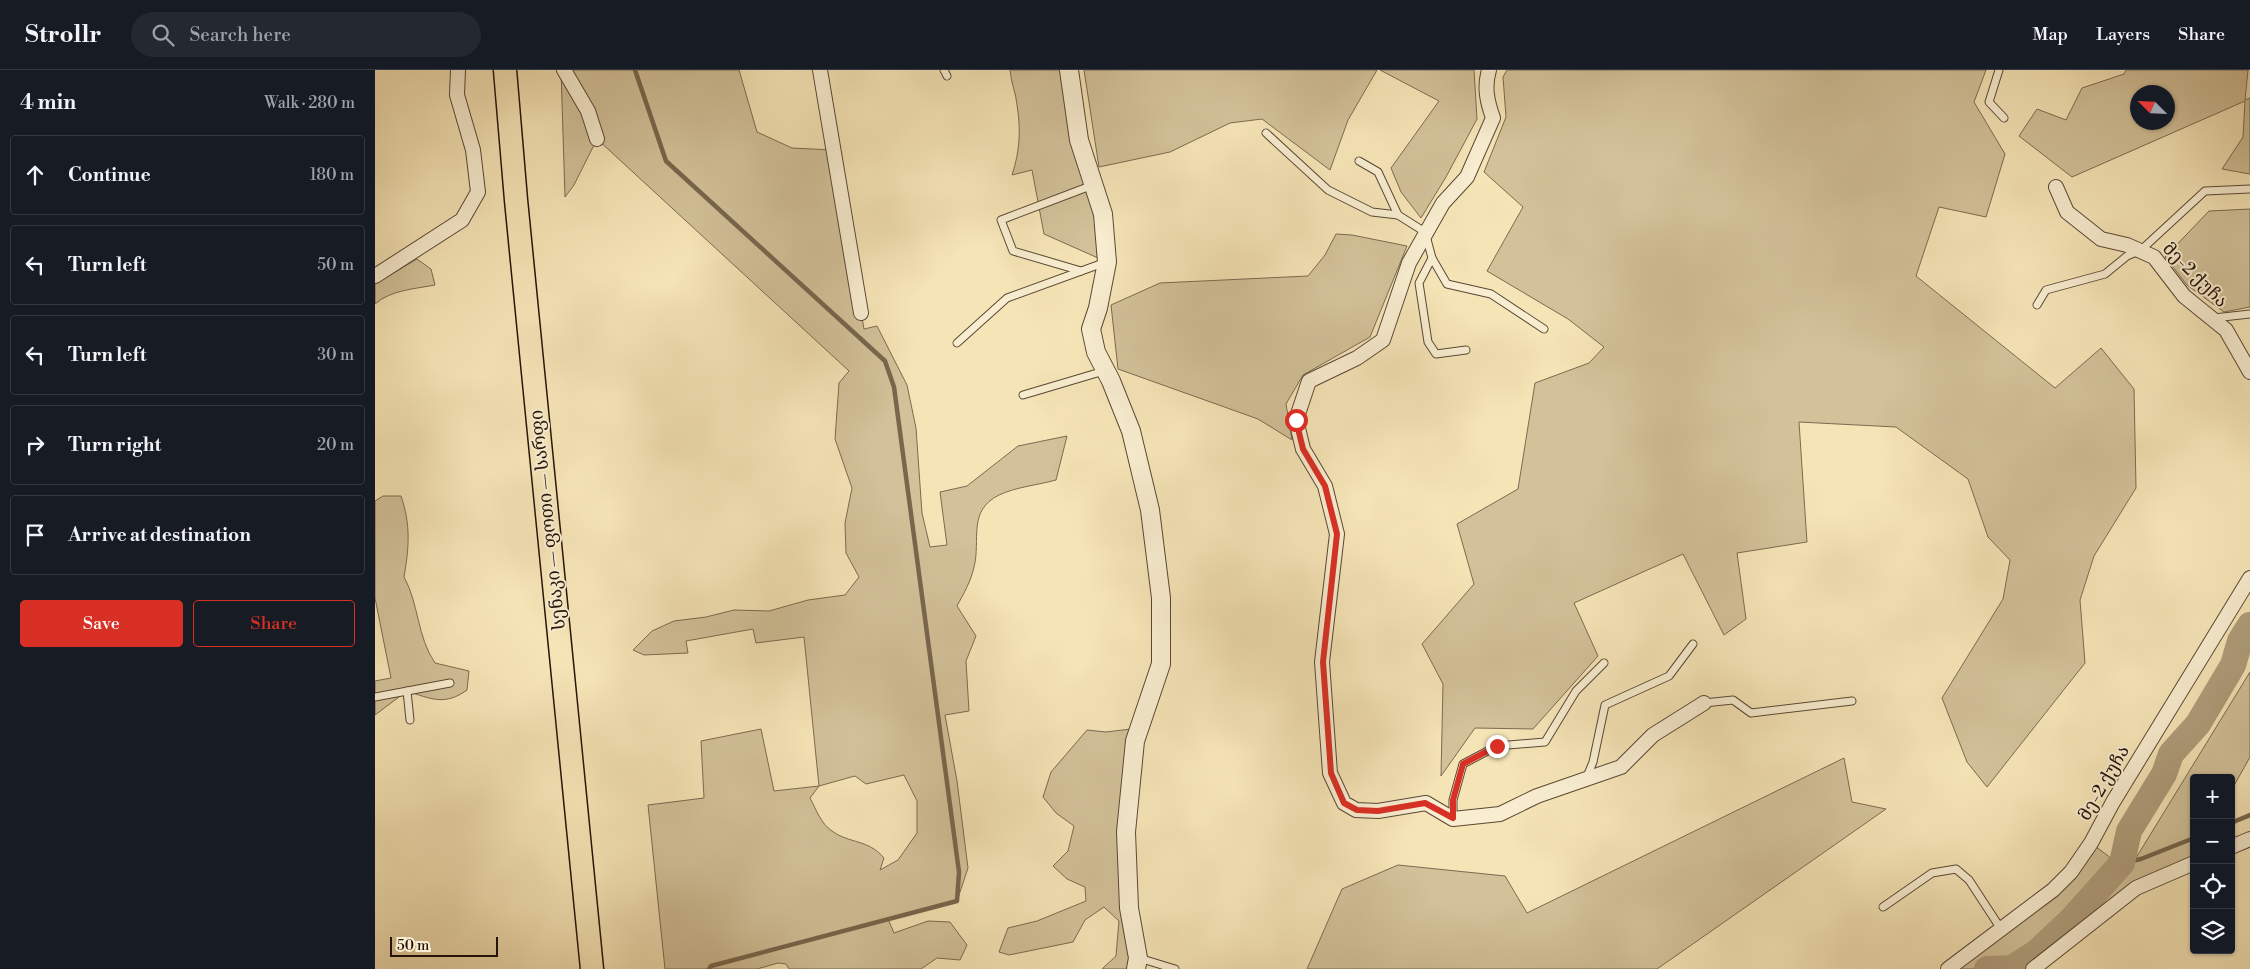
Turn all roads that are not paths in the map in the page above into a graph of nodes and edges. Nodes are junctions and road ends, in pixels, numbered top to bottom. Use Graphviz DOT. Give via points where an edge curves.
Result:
graph roads {
  1 [pos="458,70"];
  2 [pos="505,70"];
  3 [pos="564,70"];
  4 [pos="820,70"];
  5 [pos="1069,70"];
  6 [pos="1489,70"];
  7 [pos="1999,70"];
  8 [pos="2004,118"];
  9 [pos="1266,133"];
  10 [pos="597,139"];
  11 [pos="1359,161"];
  12 [pos="1093,185"];
  13 [pos="2056,187"];
  14 [pos="2250,189"];
  15 [pos="1398,215"];
  16 [pos="1425,232"];
  17 [pos="2141,250"];
  18 [pos="1432,258"];
  19 [pos="1107,262"];
  20 [pos="1081,271"];
  21 [pos="375,276"];
  22 [pos="2037,305"];
  23 [pos="861,313"];
  24 [pos="2250,314"];
  25 [pos="2211,318"];
  26 [pos="1544,329"];
  27 [pos="957,343"];
  28 [pos="1466,350"];
  29 [pos="1105,370"];
  30 [pos="2250,372"];
  31 [pos="1023,395"];
  32 [pos="2250,578"];
  33 [pos="1693,644"];
  34 [pos="1604,663"];
  35 [pos="450,683"];
  36 [pos="407,691"];
  37 [pos="375,697"];
  38 [pos="1852,702"];
  39 [pos="1704,703"];
  40 [pos="410,720"];
  41 [pos="1586,779"];
  42 [pos="1453,818"];
  43 [pos="2250,839"];
  44 [pos="2235,845"];
  45 [pos="2192,864"];
  46 [pos="1883,907"];
  47 [pos="2001,929"];
  48 [pos="1137,964"];
  49 [pos="592,969"];
  50 [pos="1175,969"];
  51 [pos="1948,969"];
  52 [pos="2033,969"];
  1 -- 21 [label="street" via="457,95 473,150 477,192 462,220"];
  2 -- 49 [label="highway, სენაკი — ფოთი — სარფი"];
  3 -- 10 [label="street" via="587,111"];
  4 -- 23 [label="street"];
  5 -- 12 [label="street" via="1079,140"];
  6 -- 16 [label="street" via="1487,102 1493,118 1467,177 1443,203"];
  7 -- 8 [label="lane" via="1989,102"];
  9 -- 15 [label="lane" via="1328,190 1372,212"];
  11 -- 15 [label="lane" via="1378,172"];
  12 -- 19 [label="street" via="1103,214"];
  12 -- 20 [label="lane" via="1001,220 1013,251"];
  13 -- 17 [label="street, მე-2 ქუჩა" via="2067,212 2101,239"];
  14 -- 17 [label="lane" via="2205,191"];
  15 -- 16 [label="lane"];
  16 -- 18 [label="lane"];
  16 -- 42 [label="street" via="1409,263 1383,340 1357,358 1309,381 1296,420 1303,449 1325,486 1337,534 1323,662 1331,773 1344,803 1357,810 1378,811 1425,803"];
  17 -- 22 [label="lane" via="2127,256 2105,274 2046,290"];
  17 -- 25 [label="street, მე-2 ქუჩა" via="2155,257 2185,296"];
  18 -- 26 [label="lane" via="1447,284 1491,294"];
  18 -- 28 [label="lane" via="1419,283 1428,342 1436,354"];
  19 -- 20 [label="lane"];
  19 -- 29 [label="street" via="1091,329 1096,352"];
  20 -- 27 [label="lane" via="1007,298"];
  24 -- 25 [label="lane"];
  25 -- 30 [label="street, მე-2 ქუჩა" via="2226,330"];
  29 -- 31 [label="lane"];
  29 -- 48 [label="street" via="1131,432 1150,510 1161,598 1161,664 1135,741 1126,832 1129,908"];
  32 -- 47 [label="street, მე-2 ქუჩა" via="2071,872 2053,890"];
  33 -- 41 [label="lane" via="1669,676 1605,705 1593,762"];
  34 -- 42 [label="lane" via="1576,691 1545,742 1497,746 1463,764 1453,800"];
  35 -- 36 [label="lane"];
  36 -- 37 [label="lane"];
  36 -- 40 [label="lane"];
  38 -- 39 [label="lane" via="1751,713 1733,700"];
  39 -- 41 [label="street" via="1653,735 1621,767"];
  41 -- 42 [label="street" via="1537,796 1500,814"];
  43 -- 44 [label="street"];
  45 -- 52 [label="street" via="2136,888"];
  46 -- 47 [label="lane" via="1932,873 1956,869 1969,880"];
  47 -- 51 [label="street, მე-2 ქუჩა"];
  48 -- 50 [label="lane"];
}
